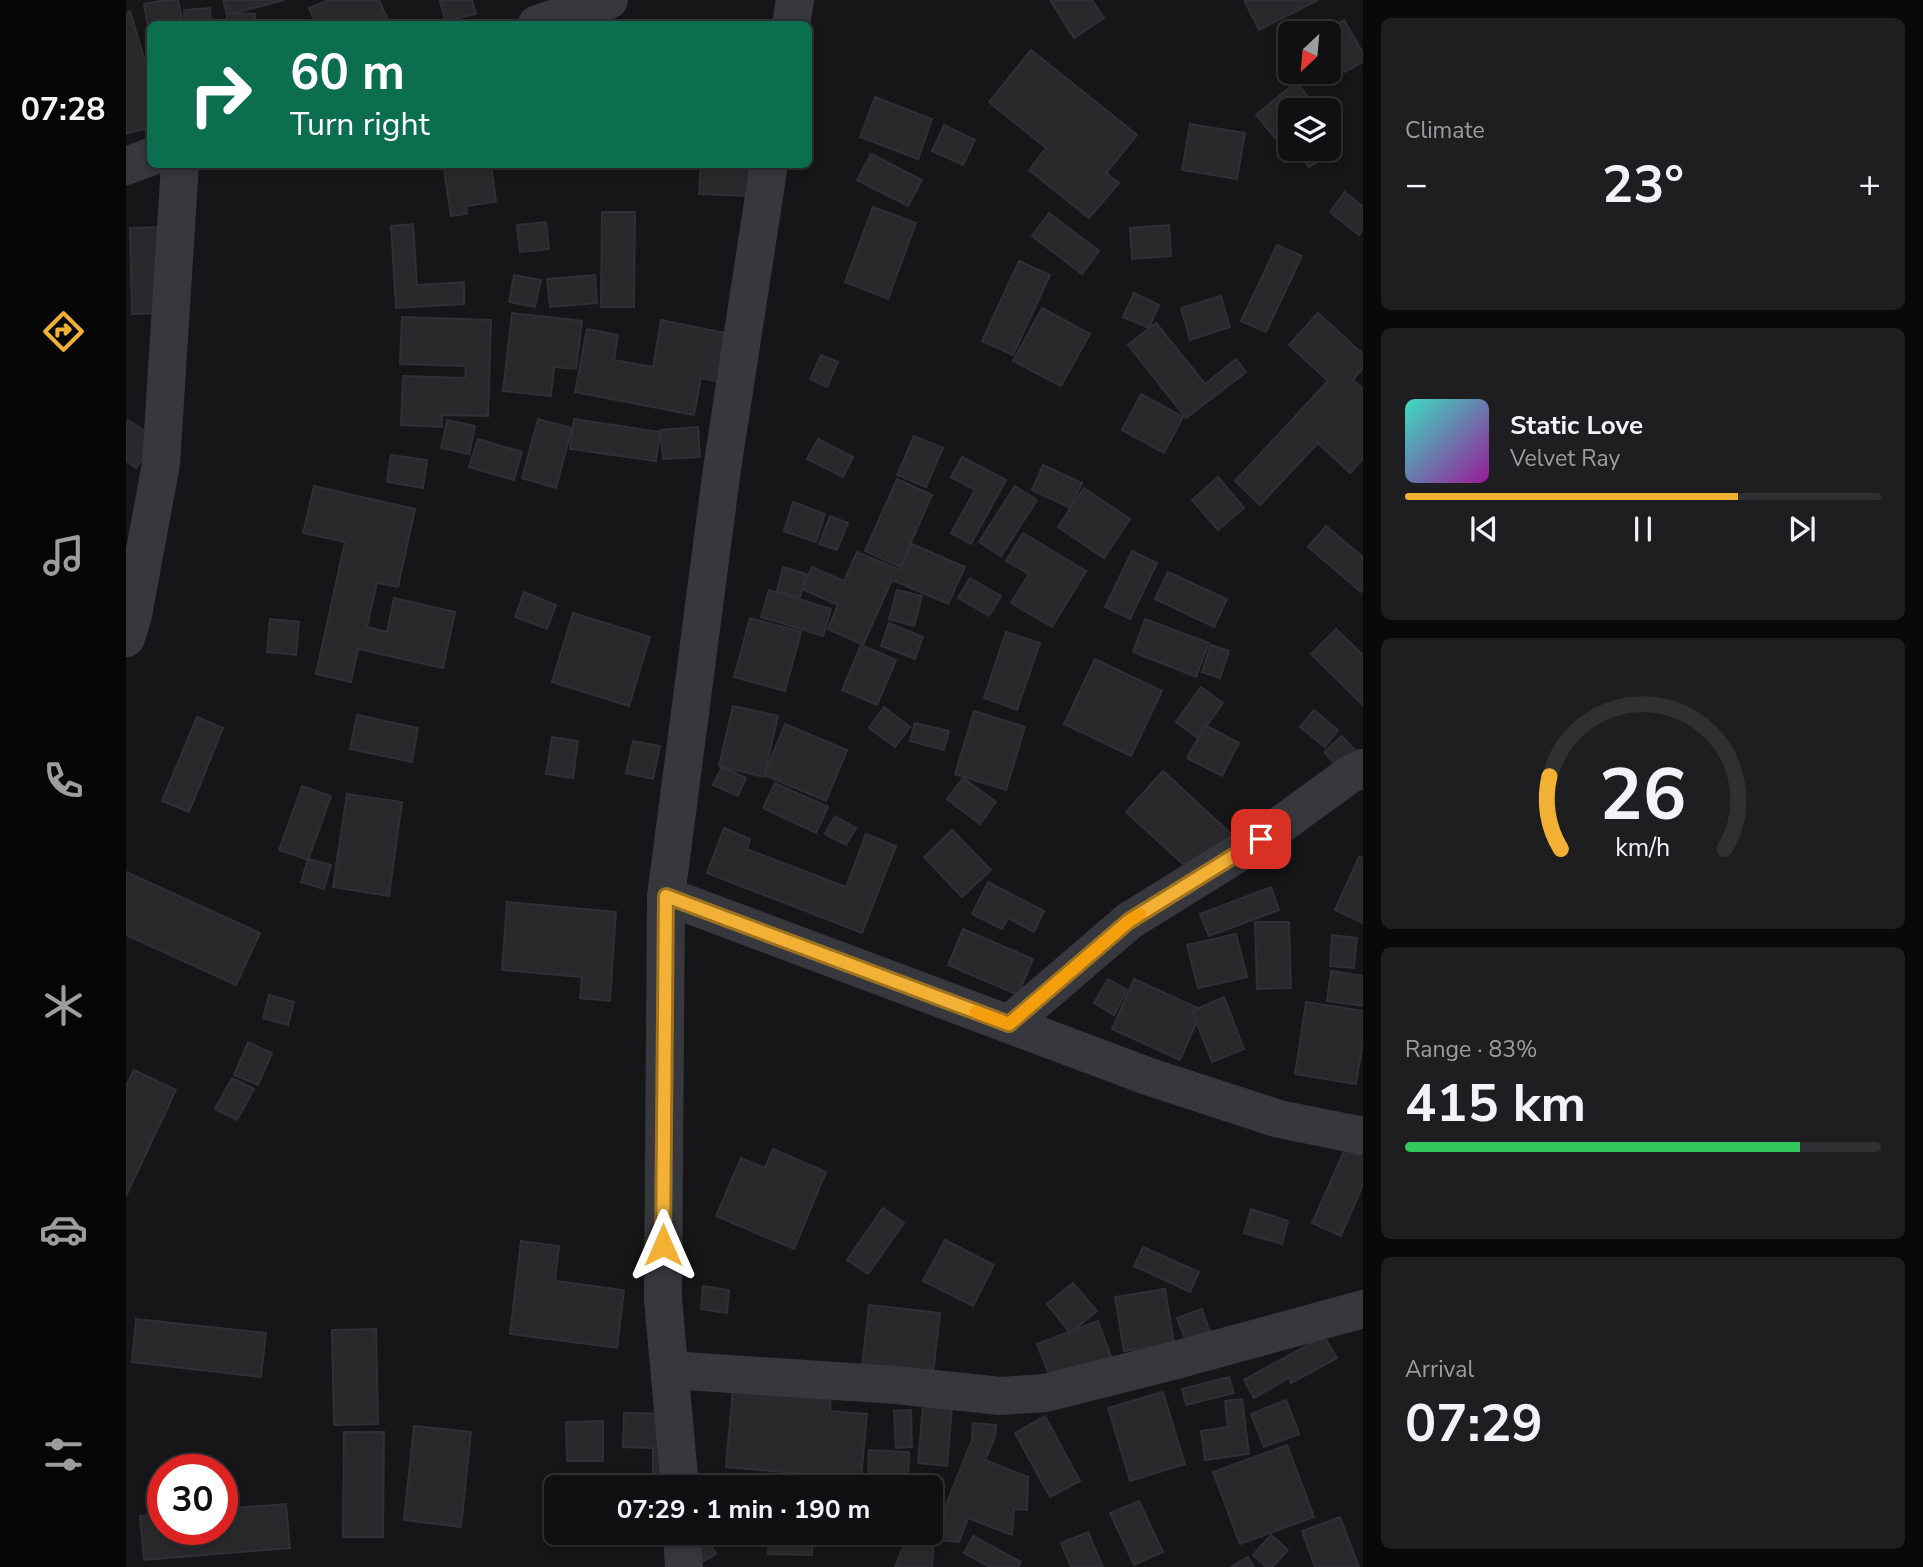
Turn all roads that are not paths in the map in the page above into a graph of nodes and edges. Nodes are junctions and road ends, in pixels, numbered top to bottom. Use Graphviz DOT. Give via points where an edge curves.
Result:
graph roads {
  1 [pos="609,0"];
  2 [pos="795,0"];
  3 [pos="546,21"];
  4 [pos="792,21"];
  5 [pos="147,159"];
  6 [pos="126,166"];
  7 [pos="180,168"];
  8 [pos="768,168"];
  9 [pos="126,638"];
  10 [pos="1363,768"];
  11 [pos="666,896"];
  12 [pos="1009,1024"];
  13 [pos="1363,1136"];
  14 [pos="1363,1309"];
  15 [pos="670,1370"];
  16 [pos="679,1475"];
  17 [pos="683,1545"];
  18 [pos="684,1567"];
  1 -- 3 [label="street"];
  2 -- 4 [label="street"];
  5 -- 6 [label="street"];
  7 -- 9 [label="street" via="161,464"];
  8 -- 11 [label="street" via="722,469"];
  10 -- 12 [label="street" via="1261,839 1129,921"];
  11 -- 12 [label="street"];
  11 -- 15 [label="street" via="663,1298"];
  12 -- 13 [label="street" via="1279,1119"];
  14 -- 15 [label="street" via="1045,1392 1000,1396"];
  15 -- 16 [label="street"];
  17 -- 18 [label="street"];
}
